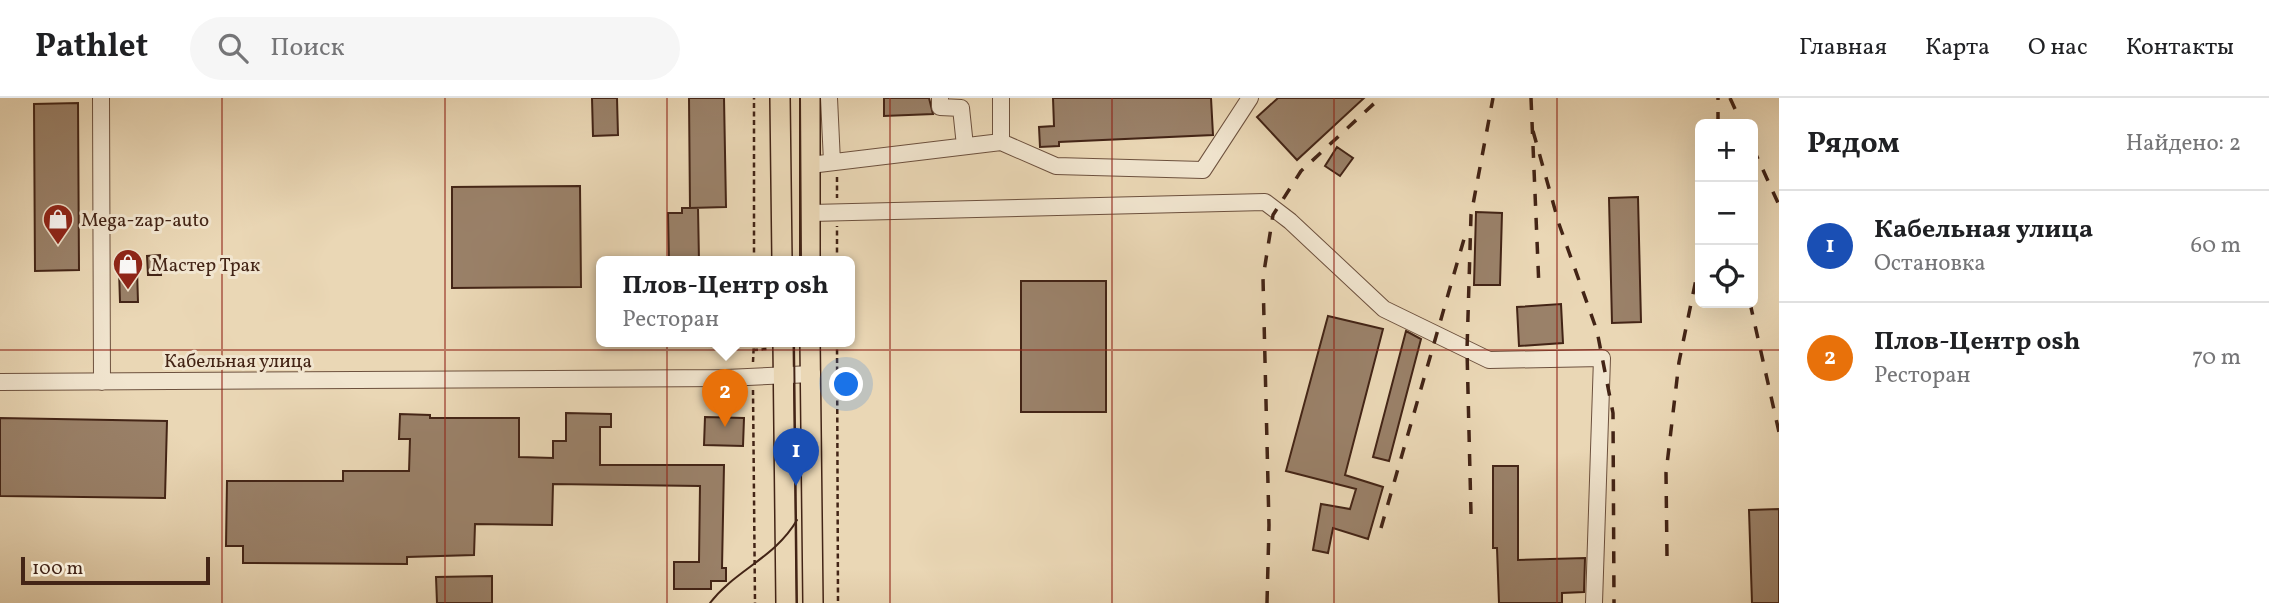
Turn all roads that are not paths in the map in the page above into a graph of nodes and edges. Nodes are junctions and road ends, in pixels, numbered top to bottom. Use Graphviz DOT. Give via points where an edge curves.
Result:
graph roads {
  1 [pos="101,98"];
  2 [pos="780,98"];
  3 [pos="810,98"];
  4 [pos="829,98"];
  5 [pos="940,98"];
  6 [pos="1001,98"];
  7 [pos="1250,98"];
  8 [pos="1001,142"];
  9 [pos="965,146"];
  10 [pos="834,162"];
  11 [pos="810,165"];
  12 [pos="811,213"];
  13 [pos="782,256"];
  14 [pos="810,256"];
  15 [pos="783,347"];
  16 [pos="810,347"];
  17 [pos="812,374"];
  18 [pos="783,377"];
  19 [pos="0,382"];
  20 [pos="102,382"];
  21 [pos="786,603"];
  22 [pos="813,603"];
  23 [pos="1594,603"];
  1 -- 20 [label="street"];
  2 -- 13 [label="main road"];
  3 -- 11 [label="main road"];
  4 -- 10 [label="street"];
  5 -- 9 [label="street" via="940,107 961,108"];
  6 -- 8 [label="street"];
  7 -- 8 [label="street" via="1203,170 1056,166"];
  8 -- 9 [label="street"];
  9 -- 10 [label="street"];
  10 -- 11 [label="street"];
  11 -- 12 [label="main road"];
  12 -- 14 [label="main road"];
  12 -- 23 [label="street" via="1265,202 1384,310 1489,360 1602,358"];
  15 -- 18 [label="main road"];
  16 -- 17 [label="main road"];
  17 -- 18 [label="street, Кабельная улица"];
  17 -- 22 [label="main road"];
  18 -- 20 [label="street, Кабельная улица"];
  18 -- 21 [label="main road"];
  19 -- 20 [label="street, Кабельная улица"];
}
